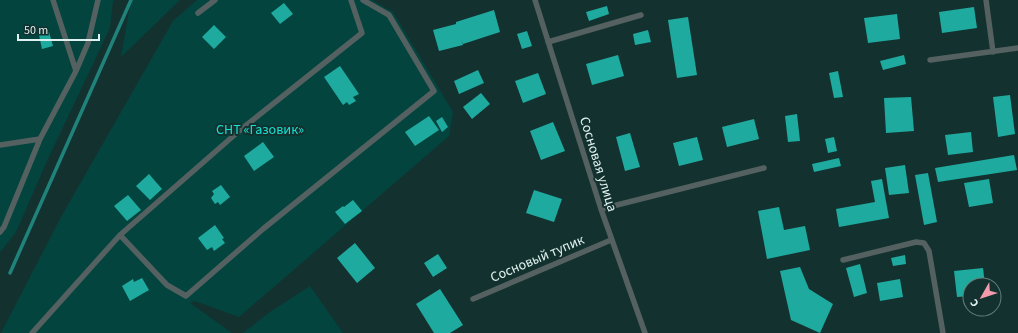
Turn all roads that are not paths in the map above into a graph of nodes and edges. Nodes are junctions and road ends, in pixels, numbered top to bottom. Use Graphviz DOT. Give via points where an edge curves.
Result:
graph roads {
  1 [pos="53,0"];
  2 [pos="98,0"];
  3 [pos="215,0"];
  4 [pos="351,0"];
  5 [pos="363,0"];
  6 [pos="535,0"];
  7 [pos="986,0"];
  8 [pos="198,13"];
  9 [pos="641,15"];
  10 [pos="548,42"];
  11 [pos="1018,48"];
  12 [pos="993,52"];
  13 [pos="930,60"];
  14 [pos="76,71"];
  15 [pos="40,139"];
  16 [pos="0,145"];
  17 [pos="764,168"];
  18 [pos="601,209"];
  19 [pos="0,232"];
  20 [pos="120,235"];
  21 [pos="611,240"];
  22 [pos="843,260"];
  23 [pos="473,299"];
  24 [pos="32,333"];
  25 [pos="645,333"];
  26 [pos="943,333"];
  1 -- 14 [label="lane"];
  2 -- 14 [label="lane" via="88,43"];
  3 -- 8 [label="lane"];
  4 -- 20 [label="lane" via="362,33 239,131"];
  5 -- 20 [label="lane" via="389,15 434,91 263,229 186,296 167,285"];
  6 -- 10 [label="lane, Сосновая улица"];
  7 -- 12 [label="lane"];
  9 -- 10 [label="lane"];
  10 -- 18 [label="lane, Сосновая улица"];
  11 -- 12 [label="lane"];
  12 -- 13 [label="lane"];
  14 -- 15 [label="lane"];
  15 -- 16 [label="lane"];
  15 -- 19 [label="lane"];
  17 -- 18 [label="lane"];
  18 -- 21 [label="lane, Сосновая улица"];
  20 -- 24 [label="lane"];
  21 -- 23 [label="lane, Сосновый тупик"];
  21 -- 25 [label="lane, Сосновая улица"];
  22 -- 26 [label="lane" via="924,242 929,251"];
}
